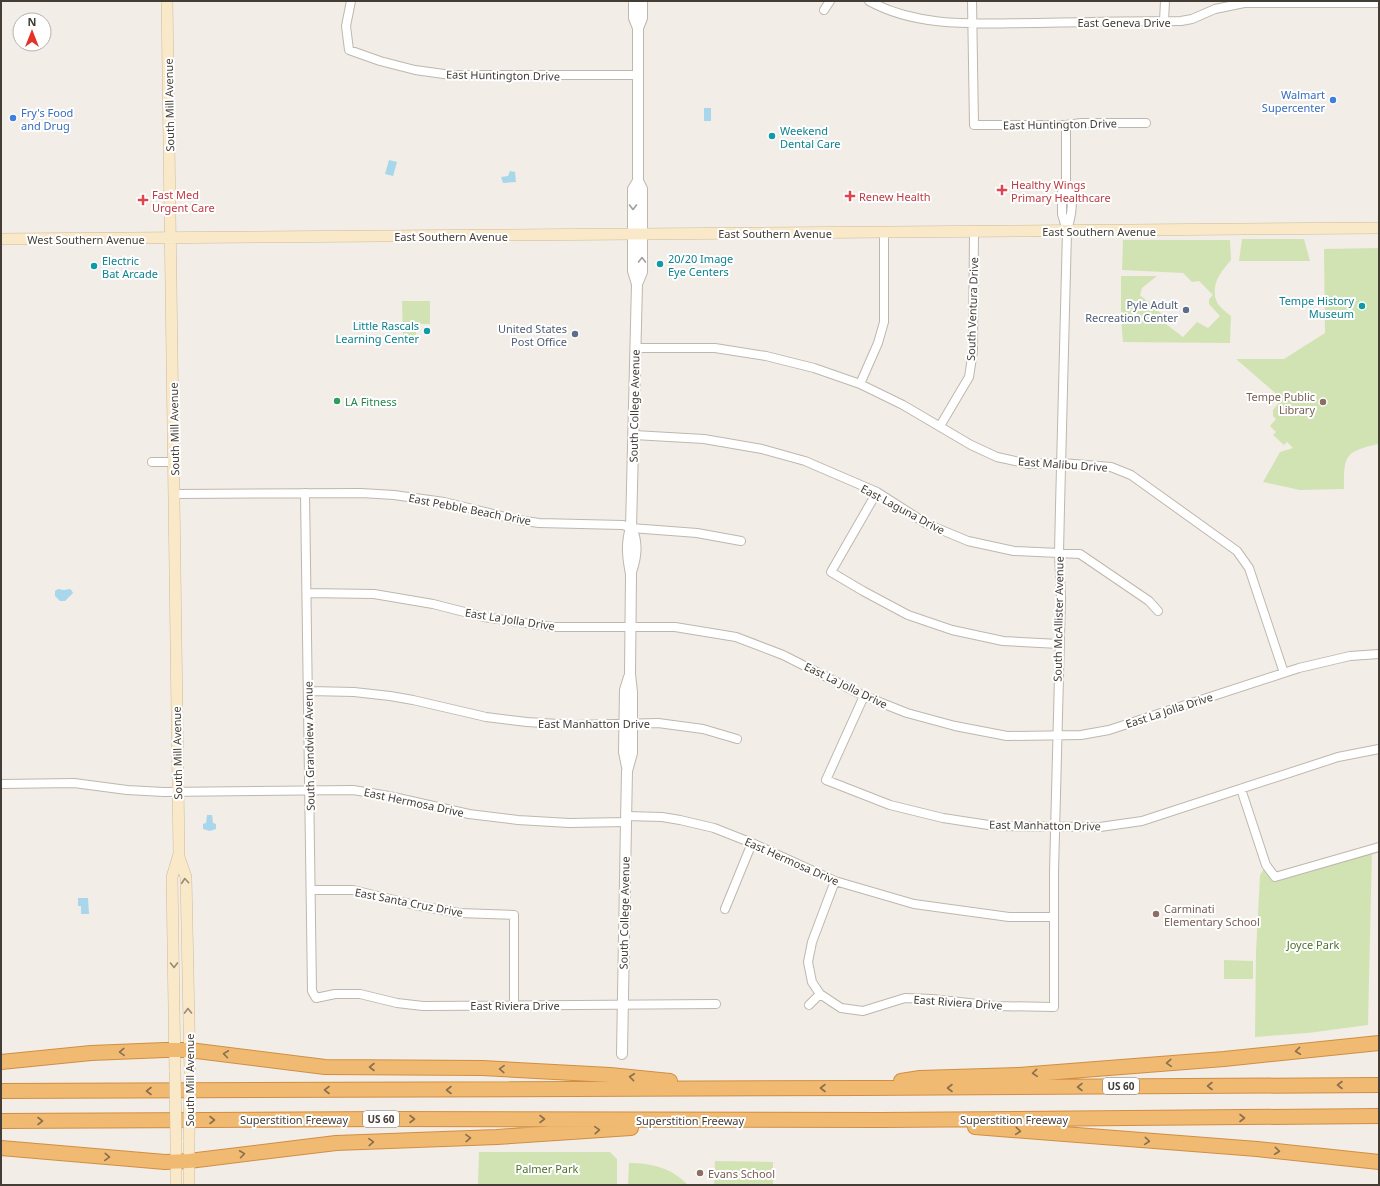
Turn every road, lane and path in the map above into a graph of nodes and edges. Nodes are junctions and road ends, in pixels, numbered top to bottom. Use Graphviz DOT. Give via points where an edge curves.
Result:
graph roads {
  1 [pos="167,1"];
  2 [pos="351,1"];
  3 [pos="634,1"];
  4 [pos="642,1"];
  5 [pos="830,1"];
  6 [pos="869,1"];
  7 [pos="972,1"];
  8 [pos="1165,1"];
  9 [pos="1379,3"];
  10 [pos="824,10"];
  11 [pos="1164,21"];
  12 [pos="972,23"];
  13 [pos="638,28"];
  14 [pos="638,75"];
  15 [pos="1146,123"];
  16 [pos="1066,125"];
  17 [pos="1379,228"];
  18 [pos="1067,231"];
  19 [pos="884,232"];
  20 [pos="974,232"];
  21 [pos="638,234"];
  22 [pos="171,238"];
  23 [pos="1,239"];
  24 [pos="636,348"];
  25 [pos="860,384"];
  26 [pos="940,426"];
  27 [pos="634,435"];
  28 [pos="152,462"];
  29 [pos="174,462"];
  30 [pos="1062,463"];
  31 [pos="877,492"];
  32 [pos="306,493"];
  33 [pos="174,494"];
  34 [pos="632,528"];
  35 [pos="741,541"];
  36 [pos="1059,554"];
  37 [pos="307,593"];
  38 [pos="1158,611"];
  39 [pos="630,626"];
  40 [pos="1059,644"];
  41 [pos="1379,654"];
  42 [pos="1284,673"];
  43 [pos="309,691"];
  44 [pos="864,696"];
  45 [pos="628,724"];
  46 [pos="1056,736"];
  47 [pos="737,739"];
  48 [pos="1379,749"];
  49 [pos="1,784"];
  50 [pos="1241,789"];
  51 [pos="310,790"];
  52 [pos="178,792"];
  53 [pos="626,819"];
  54 [pos="1055,827"];
  55 [pos="752,843"];
  56 [pos="1379,847"];
  57 [pos="179,857"];
  58 [pos="835,881"];
  59 [pos="311,890"];
  60 [pos="725,908"];
  61 [pos="1054,917"];
  62 [pos="820,994"];
  63 [pos="316,998"];
  64 [pos="716,1004"];
  65 [pos="514,1005"];
  66 [pos="622,1005"];
  67 [pos="809,1005"];
  68 [pos="1054,1007"];
  69 [pos="1379,1043"];
  70 [pos="175,1050"];
  71 [pos="189,1050"];
  72 [pos="622,1054"];
  73 [pos="1,1062"];
  74 [pos="1379,1085"];
  75 [pos="862,1088"];
  76 [pos="740,1089"];
  77 [pos="1,1091"];
  78 [pos="1379,1116"];
  79 [pos="760,1120"];
  80 [pos="881,1120"];
  81 [pos="1,1121"];
  82 [pos="1,1148"];
  83 [pos="182,1161"];
  84 [pos="1379,1162"];
  85 [pos="176,1185"];
  86 [pos="189,1185"];
  1 -- 22 [label="main road, South Mill Avenue"];
  2 -- 14 [label="street, East Huntington Drive" via="346,26 349,50 380,62 451,75"];
  3 -- 13 [label="street, South College Avenue" via="634,18"];
  4 -- 13 [label="street, South College Avenue" via="642,18"];
  5 -- 10 [label="street"];
  6 -- 12 [label="street, East Geneva Drive" via="908,16 933,21"];
  7 -- 12 [label="street"];
  8 -- 11 [label="street"];
  9 -- 11 [label="street, East Geneva Drive" via="1244,3 1192,19"];
  11 -- 12 [label="street, East Geneva Drive"];
  12 -- 16 [label="street, East Huntington Drive" via="974,125"];
  13 -- 14 [label="street, South College Avenue"];
  14 -- 21 [label="street, South College Avenue" via="638,181 634,189"];
  15 -- 16 [label="street, East Huntington Drive"];
  16 -- 18 [label="street, South McAllister Avenue" via="1066,183 1071,192 1072,214"];
  17 -- 18 [label="main road, East Southern Avenue"];
  18 -- 20 [label="main road, East Southern Avenue"];
  18 -- 30 [label="street, South McAllister Avenue"];
  19 -- 20 [label="main road, East Southern Avenue"];
  19 -- 21 [label="main road, East Southern Avenue"];
  19 -- 25 [label="street" via="884,322"];
  20 -- 26 [label="street, South Ventura Drive" via="973,351 969,377"];
  21 -- 22 [label="main road, East Southern Avenue"];
  21 -- 24 [label="street, South College Avenue" via="633,271 637,284"];
  22 -- 23 [label="main road, West Southern Avenue"];
  22 -- 29 [label="main road, South Mill Avenue"];
  24 -- 25 [label="street, East Malibu Drive" via="715,348 766,356 814,368"];
  24 -- 27 [label="street, South College Avenue"];
  25 -- 26 [label="street, East Malibu Drive"];
  26 -- 30 [label="street, East Malibu Drive" via="997,457 1029,464"];
  27 -- 31 [label="street, East Laguna Drive" via="704,439 762,449 805,461"];
  27 -- 34 [label="street, South College Avenue"];
  28 -- 29 [label="street"];
  29 -- 33 [label="main road, South Mill Avenue"];
  30 -- 36 [label="street, South McAllister Avenue"];
  30 -- 42 [label="street, East Malibu Drive" via="1111,467 1131,475 1237,551 1248,568"];
  31 -- 36 [label="street, East Laguna Drive" via="927,524 968,541 1014,551"];
  31 -- 40 [label="street" via="831,572 908,614 952,630 1003,641"];
  32 -- 33 [label="street, East Pebble Beach Drive"];
  32 -- 34 [label="street, East Pebble Beach Drive" via="394,495 444,502 518,520 558,524 623,525"];
  32 -- 37 [label="street, South Grandview Avenue"];
  33 -- 52 [label="main road, South Mill Avenue"];
  34 -- 35 [label="street, East Pebble Beach Drive" via="697,533"];
  34 -- 39 [label="street, South College Avenue" via="636,538 631,574"];
  36 -- 38 [label="street, East Laguna Drive" via="1080,554 1149,601"];
  36 -- 40 [label="street, South McAllister Avenue"];
  37 -- 39 [label="street, East La Jolla Drive" via="374,594 433,604 484,617 553,627"];
  37 -- 43 [label="street, South Grandview Avenue"];
  39 -- 44 [label="street, East La Jolla Drive" via="675,626 736,638 783,654"];
  39 -- 45 [label="street, South College Avenue" via="630,674 625,690"];
  40 -- 46 [label="street, South McAllister Avenue"];
  41 -- 42 [label="street, East La Jolla Drive" via="1350,656"];
  42 -- 46 [label="street, East La Jolla Drive" via="1109,730"];
  43 -- 45 [label="street, East Manhatton Drive" via="390,696 508,720 574,725"];
  43 -- 51 [label="street, South Grandview Avenue"];
  44 -- 46 [label="street, East La Jolla Drive" via="907,713 955,726 1007,736"];
  44 -- 54 [label="street, East Manhatton Drive" via="826,780 890,805 943,818 995,826"];
  45 -- 47 [label="street, East Manhatton Drive" via="658,723 703,729"];
  45 -- 53 [label="street, South College Avenue" via="624,752 627,771"];
  46 -- 54 [label="street, South McAllister Avenue"];
  48 -- 50 [label="street, East Manhatton Drive" via="1338,757"];
  49 -- 52 [label="street, East Hermosa Drive" via="74,783 127,790"];
  50 -- 54 [label="street, East Manhatton Drive" via="1142,821 1100,827"];
  50 -- 56 [label="street" via="1266,865 1275,877"];
  51 -- 52 [label="street, East Hermosa Drive"];
  51 -- 53 [label="street, East Hermosa Drive" via="365,792 469,814 518,820 569,822"];
  51 -- 59 [label="street, South Grandview Avenue"];
  52 -- 57 [label="main road, South Mill Avenue"];
  53 -- 55 [label="street, East Hermosa Drive" via="662,817 680,820 714,828"];
  53 -- 66 [label="street, South College Avenue"];
  54 -- 61 [label="street, South McAllister Avenue"];
  55 -- 58 [label="street, East Hermosa Drive"];
  55 -- 60 [label="street"];
  57 -- 70 [label="main road, South Mill Avenue, one-way" via="172,877"];
  71 -- 57 [label="main road, South Mill Avenue, one-way" via="186,877"];
  58 -- 61 [label="street, East Hermosa Drive" via="914,904 1009,917"];
  58 -- 62 [label="street" via="812,942 808,962 812,982"];
  59 -- 63 [label="street, South Grandview Avenue" via="312,991"];
  59 -- 65 [label="street, East Santa Cruz Drive" via="353,890 459,913 514,915"];
  61 -- 68 [label="street, South McAllister Avenue"];
  62 -- 67 [label="street"];
  62 -- 68 [label="street, East Riviera Drive" via="841,1008 863,1011 905,998 996,1006"];
  63 -- 65 [label="street, East Riviera Drive" via="335,994 360,994 423,1006"];
  64 -- 66 [label="street, East Riviera Drive"];
  65 -- 66 [label="street, East Riviera Drive"];
  66 -- 72 [label="street, South College Avenue"];
  69 -- 75 [label="highway, one-way" via="1224,1059 1019,1074 920,1078"];
  70 -- 71 [label="highway"];
  70 -- 73 [label="highway, one-way"];
  70 -- 83 [label="main road, South Mill Avenue, bridge" via="176,1141"];
  76 -- 71 [label="highway, one-way" via="610,1074 459,1067 325,1067"];
  71 -- 83 [label="main road, South Mill Avenue, bridge" via="189,1140"];
  74 -- 75 [label="highway, US 60, one-way"];
  75 -- 76 [label="highway, US 60, one-way"];
  76 -- 77 [label="highway, US 60, one-way"];
  80 -- 78 [label="highway, Superstition Freeway / US 60, one-way"];
  79 -- 80 [label="highway, Superstition Freeway / US 60"];
  81 -- 79 [label="highway, Superstition Freeway / US 60, one-way"];
  83 -- 79 [label="highway, one-way" via="336,1143 497,1137"];
  80 -- 84 [label="highway, one-way" via="1256,1149"];
  82 -- 83 [label="highway, one-way"];
  83 -- 85 [label="main road, South Mill Avenue"];
  83 -- 86 [label="main road, South Mill Avenue"];
}
